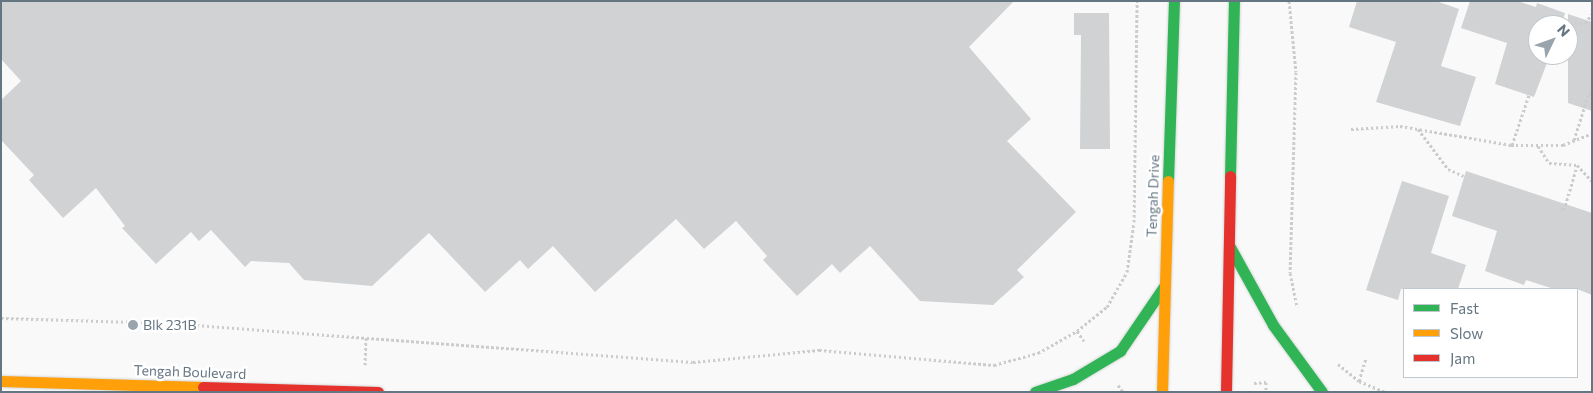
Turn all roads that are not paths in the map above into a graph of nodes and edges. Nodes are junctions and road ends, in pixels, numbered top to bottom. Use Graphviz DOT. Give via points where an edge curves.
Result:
graph roads {
  1 [pos="1174,1"];
  2 [pos="1234,1"];
  3 [pos="1229,246"];
  4 [pos="1165,285"];
  5 [pos="1,382"];
  6 [pos="378,392"];
  7 [pos="1035,392"];
  8 [pos="1162,392"];
  9 [pos="1226,392"];
  10 [pos="1322,392"];
  1 -- 4 [label="street, Tengah Drive"];
  2 -- 3 [label="street"];
  3 -- 9 [label="street"];
  3 -- 10 [label="street" via="1273,325"];
  4 -- 7 [label="street" via="1120,351 1073,379"];
  4 -- 8 [label="street, Tengah Drive"];
  5 -- 6 [label="street, Tengah Boulevard"];
}
